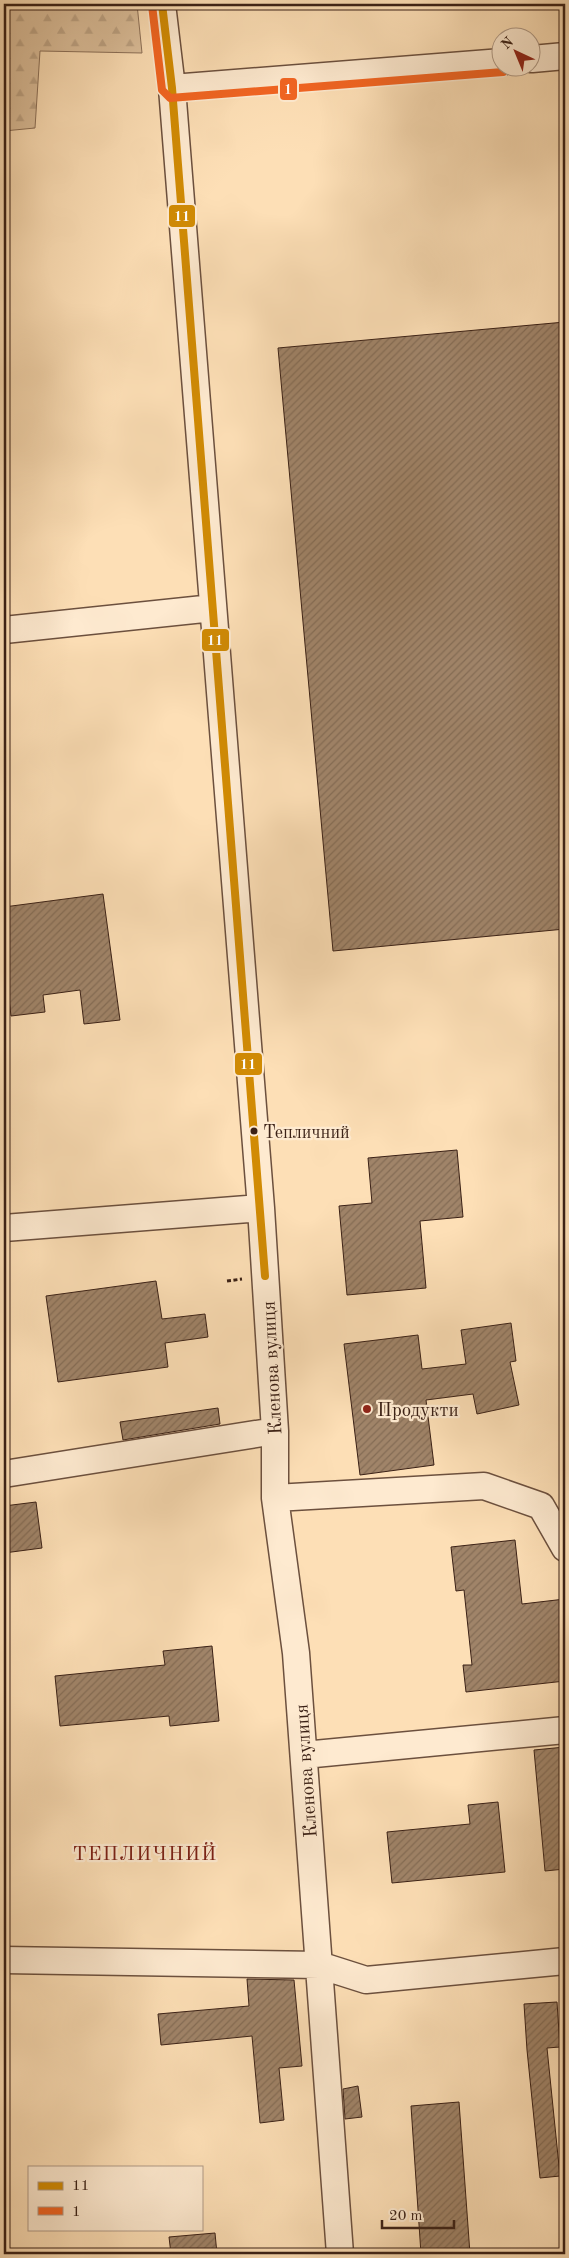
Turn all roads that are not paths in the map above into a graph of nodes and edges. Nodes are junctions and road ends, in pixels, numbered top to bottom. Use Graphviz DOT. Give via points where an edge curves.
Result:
graph roads {
  1 [pos="162,4"];
  2 [pos="565,56"];
  3 [pos="542,58"];
  4 [pos="492,63"];
  5 [pos="172,88"];
  6 [pos="213,608"];
  7 [pos="4,630"];
  8 [pos="260,1208"];
  9 [pos="4,1228"];
  10 [pos="275,1431"];
  11 [pos="4,1474"];
  12 [pos="275,1498"];
  13 [pos="565,1548"];
  14 [pos="565,1730"];
  15 [pos="304,1756"];
  16 [pos="4,1960"];
  17 [pos="565,1961"];
  18 [pos="319,1965"];
  19 [pos="340,2254"];
  1 -- 5 [label="street, Кленова вулиця"];
  2 -- 3 [label="street"];
  4 -- 5 [label="street"];
  5 -- 6 [label="street, Кленова вулиця"];
  6 -- 7 [label="street"];
  6 -- 8 [label="street, Кленова вулиця"];
  8 -- 9 [label="street"];
  8 -- 10 [label="street, Кленова вулиця"];
  10 -- 11 [label="street"];
  10 -- 12 [label="street, Кленова вулиця"];
  12 -- 13 [label="street" via="484,1486 541,1506"];
  12 -- 15 [label="street, Кленова вулиця" via="296,1652"];
  14 -- 15 [label="street"];
  15 -- 18 [label="street, Кленова вулиця"];
  16 -- 18 [label="street"];
  17 -- 18 [label="street" via="366,1980"];
  18 -- 19 [label="street, Кленова вулиця"];
}
